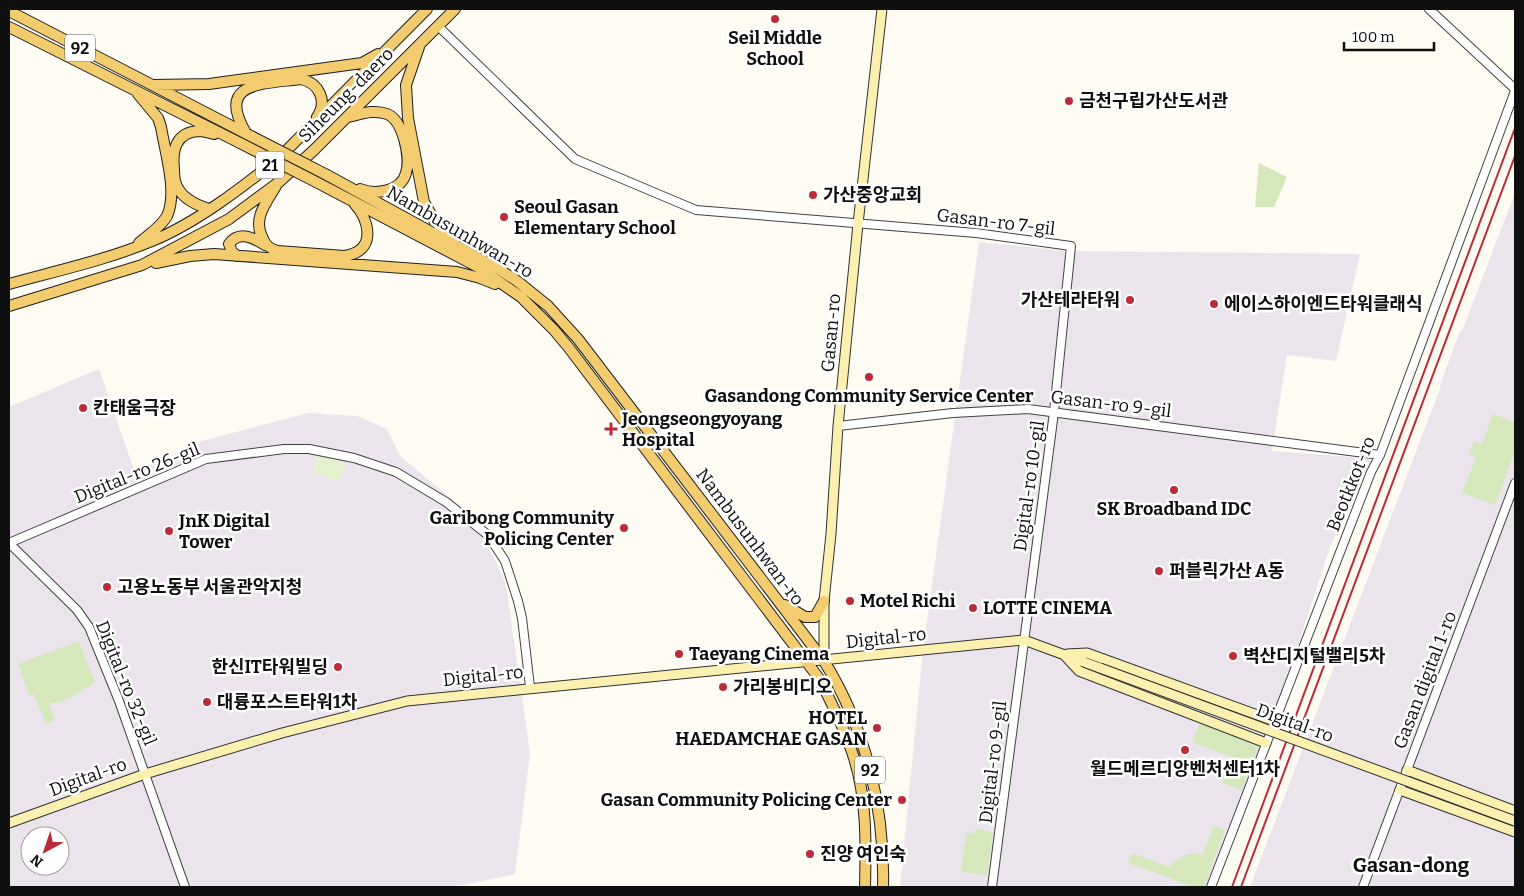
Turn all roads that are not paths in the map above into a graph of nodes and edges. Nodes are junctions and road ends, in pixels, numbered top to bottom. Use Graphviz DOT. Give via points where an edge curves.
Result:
graph roads {
  1 [pos="427,9"];
  2 [pos="455,9"];
  3 [pos="882,9"];
  4 [pos="1428,9"];
  5 [pos="9,11"];
  6 [pos="438,26"];
  7 [pos="9,27"];
  8 [pos="421,44"];
  9 [pos="386,51"];
  10 [pos="152,85"];
  11 [pos="134,89"];
  12 [pos="1515,90"];
  13 [pos="348,118"];
  14 [pos="246,134"];
  15 [pos="303,136"];
  16 [pos="240,143"];
  17 [pos="327,176"];
  18 [pos="279,182"];
  19 [pos="352,201"];
  20 [pos="209,209"];
  21 [pos="858,224"];
  22 [pos="1071,246"];
  23 [pos="131,249"];
  24 [pos="270,249"];
  25 [pos="468,253"];
  26 [pos="237,256"];
  27 [pos="142,265"];
  28 [pos="9,284"];
  29 [pos="521,298"];
  30 [pos="9,306"];
  31 [pos="1054,412"];
  32 [pos="838,426"];
  33 [pos="1380,455"];
  34 [pos="1515,483"];
  35 [pos="9,543"];
  36 [pos="824,601"];
  37 [pos="780,602"];
  38 [pos="1024,640"];
  39 [pos="1065,654"];
  40 [pos="824,661"];
  41 [pos="808,662"];
  42 [pos="530,687"];
  43 [pos="1274,721"];
  44 [pos="1266,743"];
  45 [pos="1407,770"];
  46 [pos="145,774"];
  47 [pos="1400,790"];
  48 [pos="1515,811"];
  49 [pos="9,820"];
  50 [pos="1515,821"];
  51 [pos="1515,832"];
  52 [pos="185,887"];
  53 [pos="865,887"];
  54 [pos="883,887"];
  55 [pos="992,887"];
  56 [pos="1211,887"];
  57 [pos="1363,887"];
  1 -- 9 [label="main road, Siheung-daero / 21"];
  2 -- 6 [label="main road, Siheung-daero / 21"];
  3 -- 21 [label="main road, Gasan-ro"];
  4 -- 12 [label="street"];
  5 -- 10 [label="main road, Nambusunhwan-ro / 92"];
  6 -- 8 [label="main road, Siheung-daero / 21"];
  6 -- 21 [label="street, Gasan-ro 7-gil" via="575,159 696,210"];
  7 -- 11 [label="main road, Nambusunhwan-ro / 92"];
  8 -- 13 [label="main road, Siheung-daero / 21"];
  8 -- 25 [label="main road" via="406,86 406,98 424,200 434,220"];
  9 -- 10 [label="main road" via="362,63 209,84"];
  9 -- 15 [label="main road, Siheung-daero / 21"];
  10 -- 14 [label="main road, Nambusunhwan-ro / 92"];
  11 -- 16 [label="main road, Nambusunhwan-ro / 92"];
  11 -- 23 [label="main road" via="159,122 172,192 167,216 161,225"];
  12 -- 33 [label="street, Beotkkot-ro"];
  13 -- 17 [label="main road" via="378,112 396,120 404,137 406,174 398,185 380,192 367,192"];
  13 -- 18 [label="main road, Siheung-daero / 21"];
  14 -- 15 [label="main road" via="236,113 236,98 241,92 248,87 300,79 315,84 322,100 322,109"];
  14 -- 17 [label="main road, Nambusunhwan-ro / 92, bridge"];
  15 -- 20 [label="main road, Siheung-daero / 21" via="254,178"];
  16 -- 19 [label="main road, Nambusunhwan-ro / 92, bridge"];
  16 -- 20 [label="main road" via="199,131 182,138 175,146 172,154 175,183 190,200"];
  17 -- 25 [label="main road, Nambusunhwan-ro / 92"];
  18 -- 24 [label="main road" via="258,222 259,232"];
  18 -- 27 [label="main road, Siheung-daero / 21" via="229,219"];
  19 -- 24 [label="main road" via="368,230 363,247 354,255"];
  19 -- 29 [label="main road, Nambusunhwan-ro / 92" via="478,267"];
  20 -- 23 [label="main road, Siheung-daero / 21" via="172,232"];
  21 -- 22 [label="street, Gasan-ro 7-gil" via="976,233"];
  21 -- 32 [label="main road, Gasan-ro"];
  22 -- 31 [label="street, Digital-ro 10-gil"];
  23 -- 28 [label="main road, Siheung-daero / 21"];
  24 -- 26 [label="main road" via="256,239 239,236 229,244"];
  25 -- 37 [label="main road, Nambusunhwan-ro / 92" via="517,281 566,324"];
  26 -- 27 [label="main road" via="190,256"];
  26 -- 29 [label="main road" via="458,272 494,283"];
  27 -- 30 [label="main road, Siheung-daero / 21"];
  29 -- 41 [label="main road, Nambusunhwan-ro / 92" via="569,348"];
  31 -- 32 [label="street, Gasan-ro 9-gil" via="1028,409 952,413"];
  31 -- 33 [label="street, Gasan-ro 9-gil"];
  31 -- 38 [label="street, Digital-ro 10-gil"];
  32 -- 36 [label="main road, Gasan-ro"];
  33 -- 43 [label="street, Beotkkot-ro"];
  34 -- 45 [label="street, Gasan digital 1-ro"];
  35 -- 42 [label="street, Digital-ro 26-gil" via="206,458 309,449 354,458 396,472 446,502 488,535 505,561 518,601"];
  35 -- 46 [label="street, Digital-ro 32-gil" via="89,626"];
  36 -- 37 [label="main road" via="815,617 809,618"];
  36 -- 40 [label="main road, Gasan-ro"];
  37 -- 40 [label="main road, Nambusunhwan-ro / 92"];
  38 -- 39 [label="main road, Digital-ro"];
  38 -- 40 [label="main road, Digital-ro"];
  38 -- 55 [label="street, Digital-ro 9-gil"];
  39 -- 43 [label="main road" via="1086,653"];
  39 -- 44 [label="main road" via="1079,671"];
  39 -- 50 [label="main road, Digital-ro, bridge"];
  40 -- 41 [label="main road, Digital-ro"];
  40 -- 54 [label="main road, Nambusunhwan-ro / 92" via="851,712 866,751 884,858"];
  41 -- 42 [label="main road, Digital-ro"];
  41 -- 53 [label="main road, Nambusunhwan-ro / 92" via="835,710 854,758 862,798"];
  42 -- 46 [label="main road, Digital-ro" via="407,700"];
  43 -- 44 [label="street, Beotkkot-ro"];
  44 -- 56 [label="street, Beotkkot-ro"];
  45 -- 47 [label="street, Gasan digital 1-ro"];
  45 -- 48 [label="main road"];
  46 -- 49 [label="main road, Digital-ro"];
  46 -- 52 [label="street, Digital-ro 32-gil"];
  47 -- 51 [label="main road"];
  47 -- 57 [label="street, Gasan digital 1-ro"];
}
